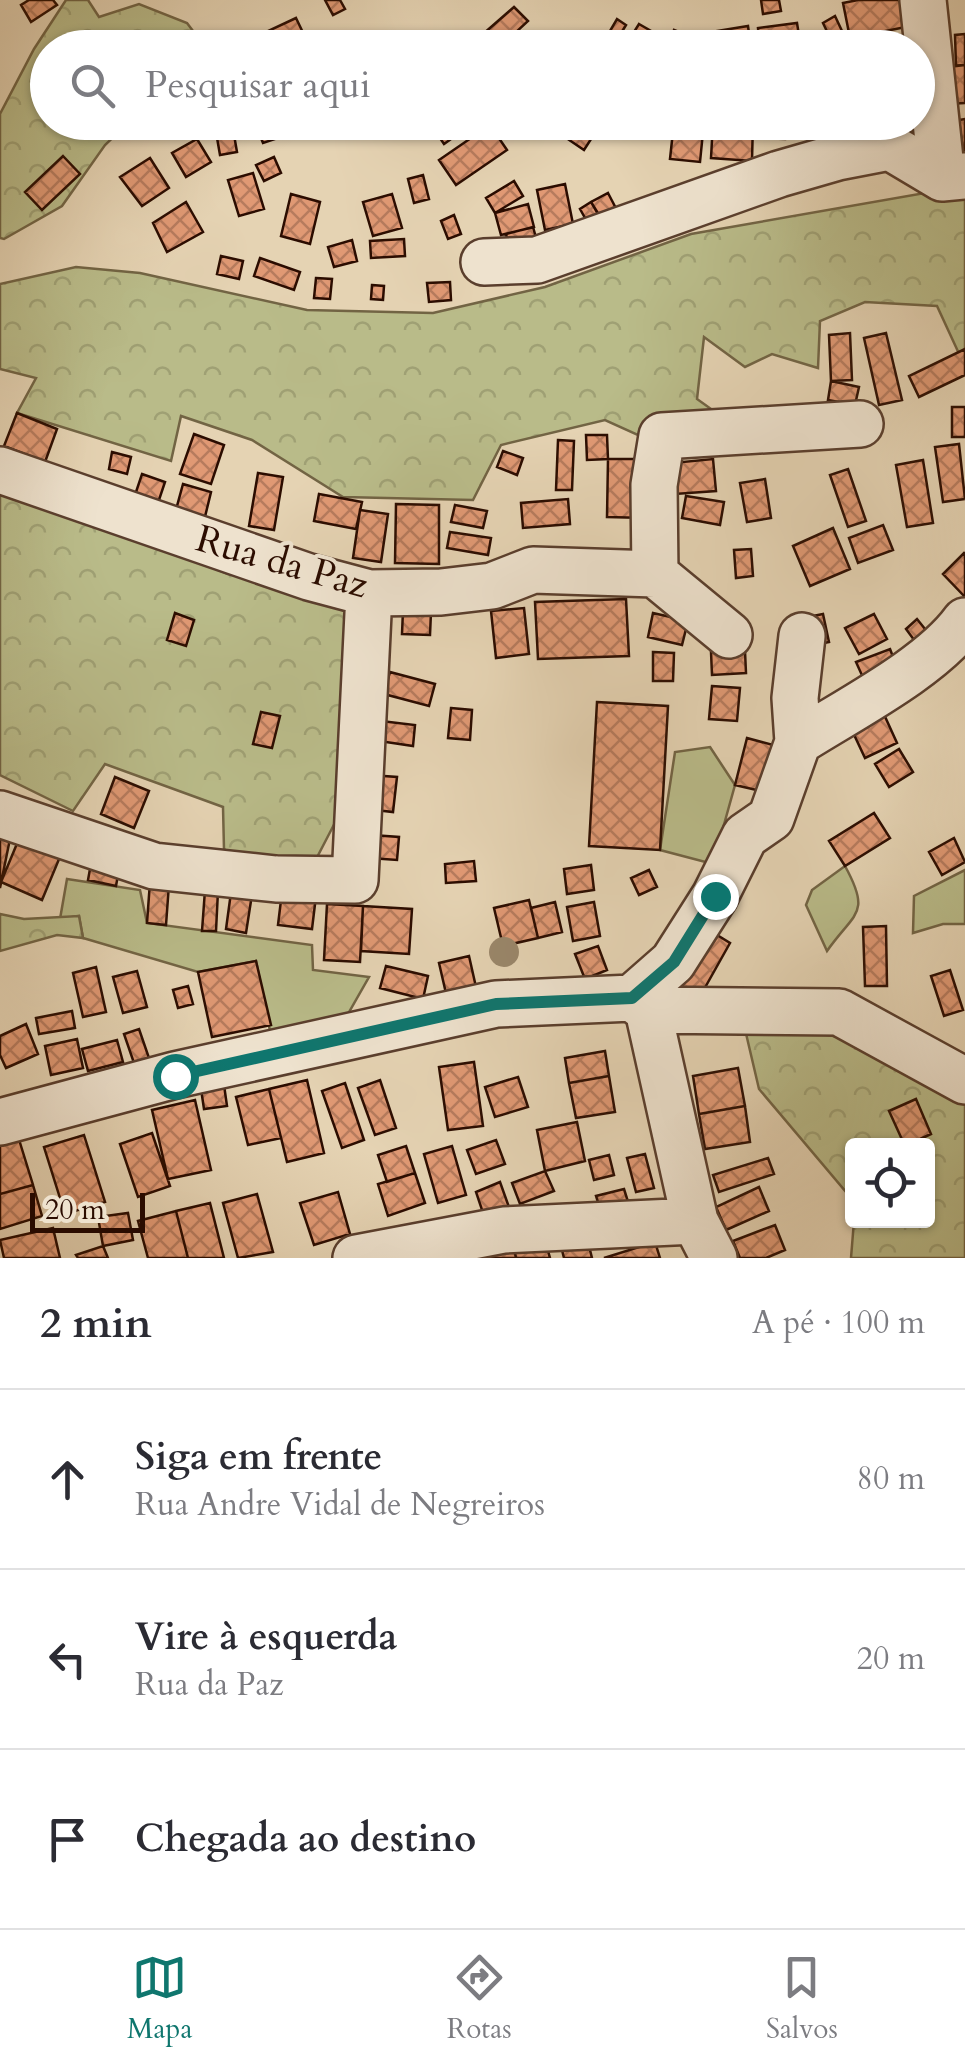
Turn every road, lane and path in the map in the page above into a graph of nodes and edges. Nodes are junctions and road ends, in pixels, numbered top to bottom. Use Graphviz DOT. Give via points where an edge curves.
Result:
graph roads {
  1 [pos="923,0"];
  2 [pos="928,30"];
  3 [pos="935,69"];
  4 [pos="954,177"];
  5 [pos="484,262"];
  6 [pos="860,424"];
  7 [pos="0,470"];
  8 [pos="654,574"];
  9 [pos="370,592"];
  10 [pos="965,621"];
  11 [pos="728,636"];
  12 [pos="802,636"];
  13 [pos="798,742"];
  14 [pos="0,814"];
  15 [pos="640,1004"];
  16 [pos="965,1081"];
  17 [pos="0,1122"];
  18 [pos="705,1240"];
  19 [pos="356,1258"];
  1 -- 2 [label="street"];
  3 -- 4 [label="street"];
  4 -- 5 [label="street" via="890,147 873,150 778,174 537,260"];
  6 -- 8 [label="street" via="667,434 660,440 654,485"];
  7 -- 9 [label="street, Rua da Paz"];
  8 -- 9 [label="street, Rua da Paz" via="534,570 492,586"];
  8 -- 11 [label="street"];
  9 -- 14 [label="street" via="355,880 154,866"];
  10 -- 13 [label="street" via="923,661"];
  12 -- 13 [label="street"];
  13 -- 15 [label="street" via="771,818 745,836 674,962"];
  15 -- 16 [label="street" via="839,1012"];
  15 -- 17 [label="street" via="496,1004"];
  15 -- 18 [label="street"];
  18 -- 19 [label="street" via="504,1230"];
}
